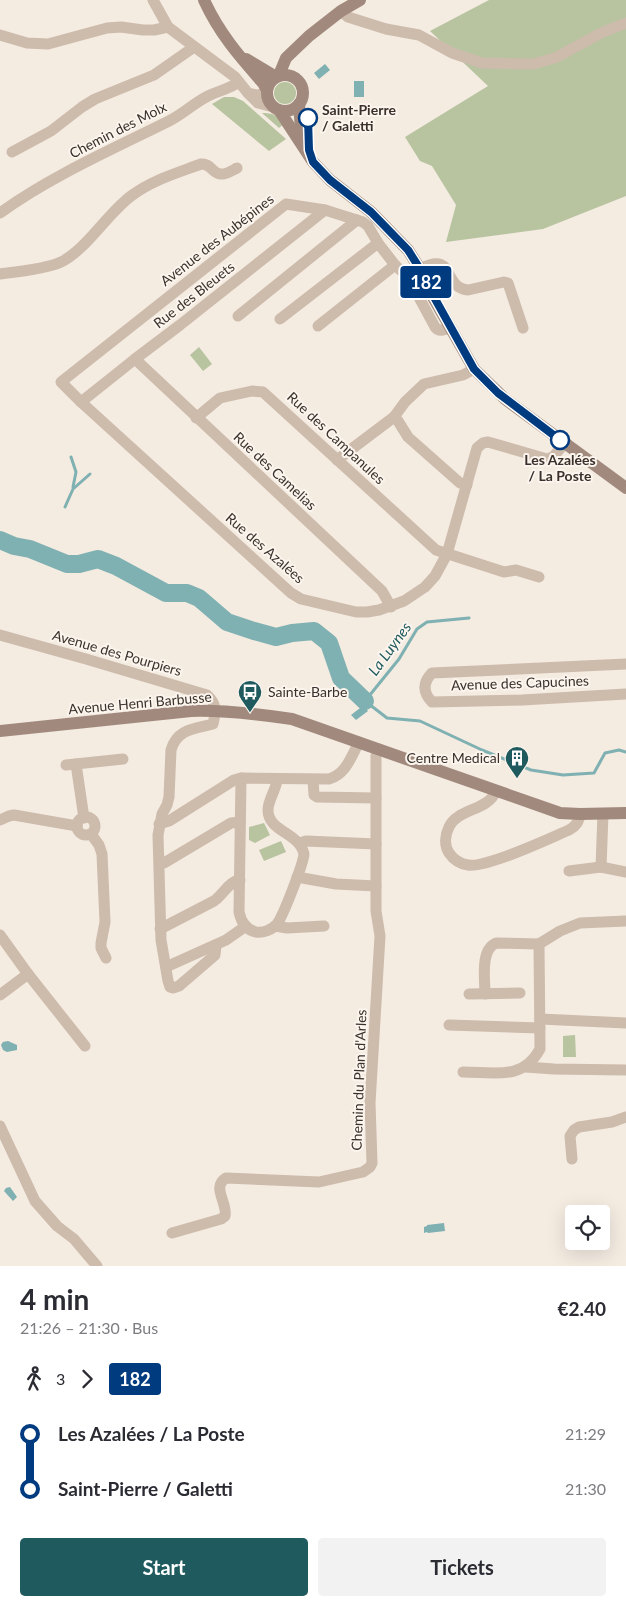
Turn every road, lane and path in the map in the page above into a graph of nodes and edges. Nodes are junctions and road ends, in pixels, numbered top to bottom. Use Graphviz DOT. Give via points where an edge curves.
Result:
graph roads {
  1 [pos="153,0"];
  2 [pos="204,0"];
  3 [pos="360,0"];
  4 [pos="341,10"];
  5 [pos="626,23"];
  6 [pos="168,27"];
  7 [pos="0,35"];
  8 [pos="194,47"];
  9 [pos="294,52"];
  10 [pos="238,54"];
  11 [pos="277,76"];
  12 [pos="298,81"];
  13 [pos="239,82"];
  14 [pos="266,91"];
  15 [pos="248,93"];
  16 [pos="299,104"];
  17 [pos="276,108"];
  18 [pos="302,145"];
  19 [pos="12,152"];
  20 [pos="237,168"];
  21 [pos="325,210"];
  22 [pos="0,213"];
  23 [pos="357,220"];
  24 [pos="378,244"];
  25 [pos="395,265"];
  26 [pos="420,269"];
  27 [pos="0,274"];
  28 [pos="238,316"];
  29 [pos="280,319"];
  30 [pos="318,326"];
  31 [pos="450,327"];
  32 [pos="523,328"];
  33 [pos="135,359"];
  34 [pos="474,369"];
  35 [pos="61,382"];
  36 [pos="81,402"];
  37 [pos="394,417"];
  38 [pos="196,418"];
  39 [pos="565,443"];
  40 [pos="338,460"];
  41 [pos="467,485"];
  42 [pos="626,488"];
  43 [pos="447,554"];
  44 [pos="538,577"];
  45 [pos="391,607"];
  46 [pos="0,635"];
  47 [pos="626,664"];
  48 [pos="626,694"];
  49 [pos="216,710"];
  50 [pos="0,732"];
  51 [pos="359,742"];
  52 [pos="379,749"];
  53 [pos="123,759"];
  54 [pos="241,778"];
  55 [pos="277,780"];
  56 [pos="313,780"];
  57 [pos="496,791"];
  58 [pos="376,798"];
  59 [pos="626,813"];
  60 [pos="580,814"];
  61 [pos="603,814"];
  62 [pos="0,820"];
  63 [pos="80,822"];
  64 [pos="240,822"];
  65 [pos="159,824"];
  66 [pos="300,843"];
  67 [pos="376,844"];
  68 [pos="160,864"];
  69 [pos="601,867"];
  70 [pos="569,871"];
  71 [pos="626,872"];
  72 [pos="297,877"];
  73 [pos="240,880"];
  74 [pos="376,886"];
  75 [pos="626,921"];
  76 [pos="246,926"];
  77 [pos="275,926"];
  78 [pos="324,926"];
  79 [pos="160,929"];
  80 [pos="0,935"];
  81 [pos="540,944"];
  82 [pos="216,946"];
  83 [pos="106,958"];
  84 [pos="166,967"];
  85 [pos="28,974"];
  86 [pos="520,993"];
  87 [pos="469,994"];
  88 [pos="485,994"];
  89 [pos="0,995"];
  90 [pos="626,1023"];
  91 [pos="540,1024"];
  92 [pos="448,1025"];
  93 [pos="85,1046"];
  94 [pos="526,1067"];
  95 [pos="626,1070"];
  96 [pos="463,1072"];
  97 [pos="626,1117"];
  98 [pos="0,1126"];
  99 [pos="572,1159"];
  100 [pos="172,1233"];
  101 [pos="97,1266"];
  1 -- 6 [label="street"];
  2 -- 10 [label="street" via="219,30"];
  3 -- 4 [label="street"];
  4 -- 5 [label="street" via="348,17 419,35 452,53 482,63 533,64 544,61"];
  4 -- 9 [label="street"];
  6 -- 7 [label="street" via="154,30 108,28 48,44 27,43"];
  6 -- 8 [label="street"];
  8 -- 13 [label="street"];
  8 -- 19 [label="street" via="154,75 95,99 51,131"];
  9 -- 11 [label="street" via="286,58"];
  9 -- 12 [label="street" via="292,66"];
  10 -- 11 [label="street"];
  10 -- 14 [label="street"];
  11 -- 12 [label="street" via="288,75"];
  11 -- 14 [label="street"];
  12 -- 16 [label="street" via="303,92"];
  13 -- 15 [label="street"];
  13 -- 22 [label="street, Chemin des Molx" via="207,96 179,116 53,180"];
  14 -- 15 [label="street" via="257,95"];
  14 -- 17 [label="street" via="268,100"];
  15 -- 17 [label="street" via="258,103"];
  16 -- 17 [label="street" via="290,110"];
  16 -- 18 [label="street"];
  17 -- 18 [label="street"];
  18 -- 26 [label="street" via="330,180 371,212 401,242"];
  20 -- 27 [label="street" via="218,174 201,164 155,181 119,206 67,258 51,266"];
  21 -- 23 [label="street, Avenue des Aubépines"];
  21 -- 33 [label="street, Rue des Bleuets"];
  21 -- 35 [label="street, Avenue des Aubépines" via="286,204"];
  23 -- 24 [label="street, Avenue des Aubépines" via="368,226"];
  23 -- 28 [label="street"];
  24 -- 25 [label="street, Avenue des Aubépines"];
  24 -- 29 [label="street"];
  25 -- 30 [label="street"];
  25 -- 31 [label="street, Avenue des Aubépines" via="408,277 437,329"];
  26 -- 31 [label="street"];
  26 -- 32 [label="street" via="440,264 462,290 508,283"];
  31 -- 34 [label="street"];
  33 -- 36 [label="street, Rue des Bleuets"];
  33 -- 38 [label="street, Rue des Camelias"];
  34 -- 37 [label="street" via="463,375 424,384 404,402"];
  34 -- 39 [label="street" via="505,399"];
  35 -- 36 [label="street, Rue des Azalées"];
  36 -- 45 [label="street, Rue des Azalées" via="296,596 356,612"];
  37 -- 40 [label="street"];
  37 -- 41 [label="street" via="408,437 460,483"];
  38 -- 40 [label="street, Rue des Campanules" via="220,398 252,391 263,392"];
  38 -- 45 [label="street, Rue des Camelias" via="382,591"];
  39 -- 41 [label="street, Rue des Azalées" via="547,459 482,442 477,448"];
  39 -- 42 [label="street"];
  40 -- 43 [label="street, Rue des Campanules" via="436,550"];
  41 -- 43 [label="street, Rue des Azalées"];
  43 -- 44 [label="street, Rue des Campanules" via="504,572 516,570"];
  43 -- 45 [label="street, Rue des Azalées" via="425,587"];
  46 -- 49 [label="street, Avenue des Pourpiers" via="207,695"];
  47 -- 48 [label="street, Avenue des Capucines" via="432,673 424,687 432,702"];
  49 -- 50 [label="street, Avenue Henri Barbusse"];
  49 -- 51 [label="street, Avenue Henri Barbusse" via="292,719"];
  49 -- 65 [label="street" via="213,724 184,732 173,744 169,797"];
  51 -- 52 [label="street, Avenue Henri Barbusse"];
  51 -- 56 [label="street" via="345,768 335,777"];
  52 -- 57 [label="street, Avenue Henri Barbusse"];
  52 -- 58 [label="street, Chemin du Plan d'Arles" via="376,756"];
  53 -- 63 [label="street" via="71,764"];
  54 -- 55 [label="street"];
  54 -- 64 [label="street"];
  54 -- 65 [label="street"];
  55 -- 56 [label="street"];
  55 -- 66 [label="street" via="269,804 269,817 278,828"];
  56 -- 58 [label="street" via="317,797"];
  57 -- 60 [label="street, Avenue Henri Barbusse" via="560,813"];
  57 -- 60 [label="street" via="489,802 457,817 449,826 447,850 458,862 480,865 493,861 569,830 580,820"];
  58 -- 67 [label="street, Chemin du Plan d'Arles"];
  59 -- 61 [label="street, Avenue Henri Barbusse"];
  60 -- 61 [label="street, Avenue Henri Barbusse"];
  61 -- 69 [label="street"];
  62 -- 63 [label="street" via="14,815"];
  63 -- 83 [label="street" via="80,834 91,834 102,854 105,922 101,948"];
  64 -- 68 [label="street" via="231,823"];
  64 -- 73 [label="street"];
  65 -- 68 [label="street"];
  66 -- 67 [label="street" via="306,840"];
  66 -- 72 [label="street" via="304,854"];
  67 -- 74 [label="street, Chemin du Plan d'Arles"];
  68 -- 79 [label="street"];
  69 -- 70 [label="street"];
  69 -- 71 [label="street"];
  72 -- 74 [label="street" via="336,884"];
  72 -- 77 [label="street"];
  73 -- 76 [label="street" via="240,920"];
  73 -- 79 [label="street" via="233,881 214,901"];
  74 -- 100 [label="street, Chemin du Plan d'Arles" via="380,936 370,1103 370,1167 364,1172 319,1182 226,1178 219,1188 225,1216"];
  75 -- 81 [label="street" via="580,923"];
  76 -- 77 [label="street" via="260,932"];
  76 -- 82 [label="street"];
  77 -- 78 [label="street"];
  79 -- 84 [label="street"];
  80 -- 85 [label="street"];
  81 -- 88 [label="street" via="491,945 486,954"];
  81 -- 91 [label="street"];
  82 -- 84 [label="street"];
  82 -- 84 [label="street" via="214,955 176,988 169,984"];
  85 -- 89 [label="street"];
  85 -- 93 [label="street"];
  86 -- 88 [label="street"];
  87 -- 88 [label="street"];
  90 -- 91 [label="street"];
  91 -- 92 [label="street"];
  91 -- 94 [label="street" via="540,1050"];
  94 -- 95 [label="street"];
  94 -- 96 [label="street" via="513,1072"];
  97 -- 99 [label="street" via="574,1130 570,1136"];
  98 -- 101 [label="street" via="35,1201"];
}
